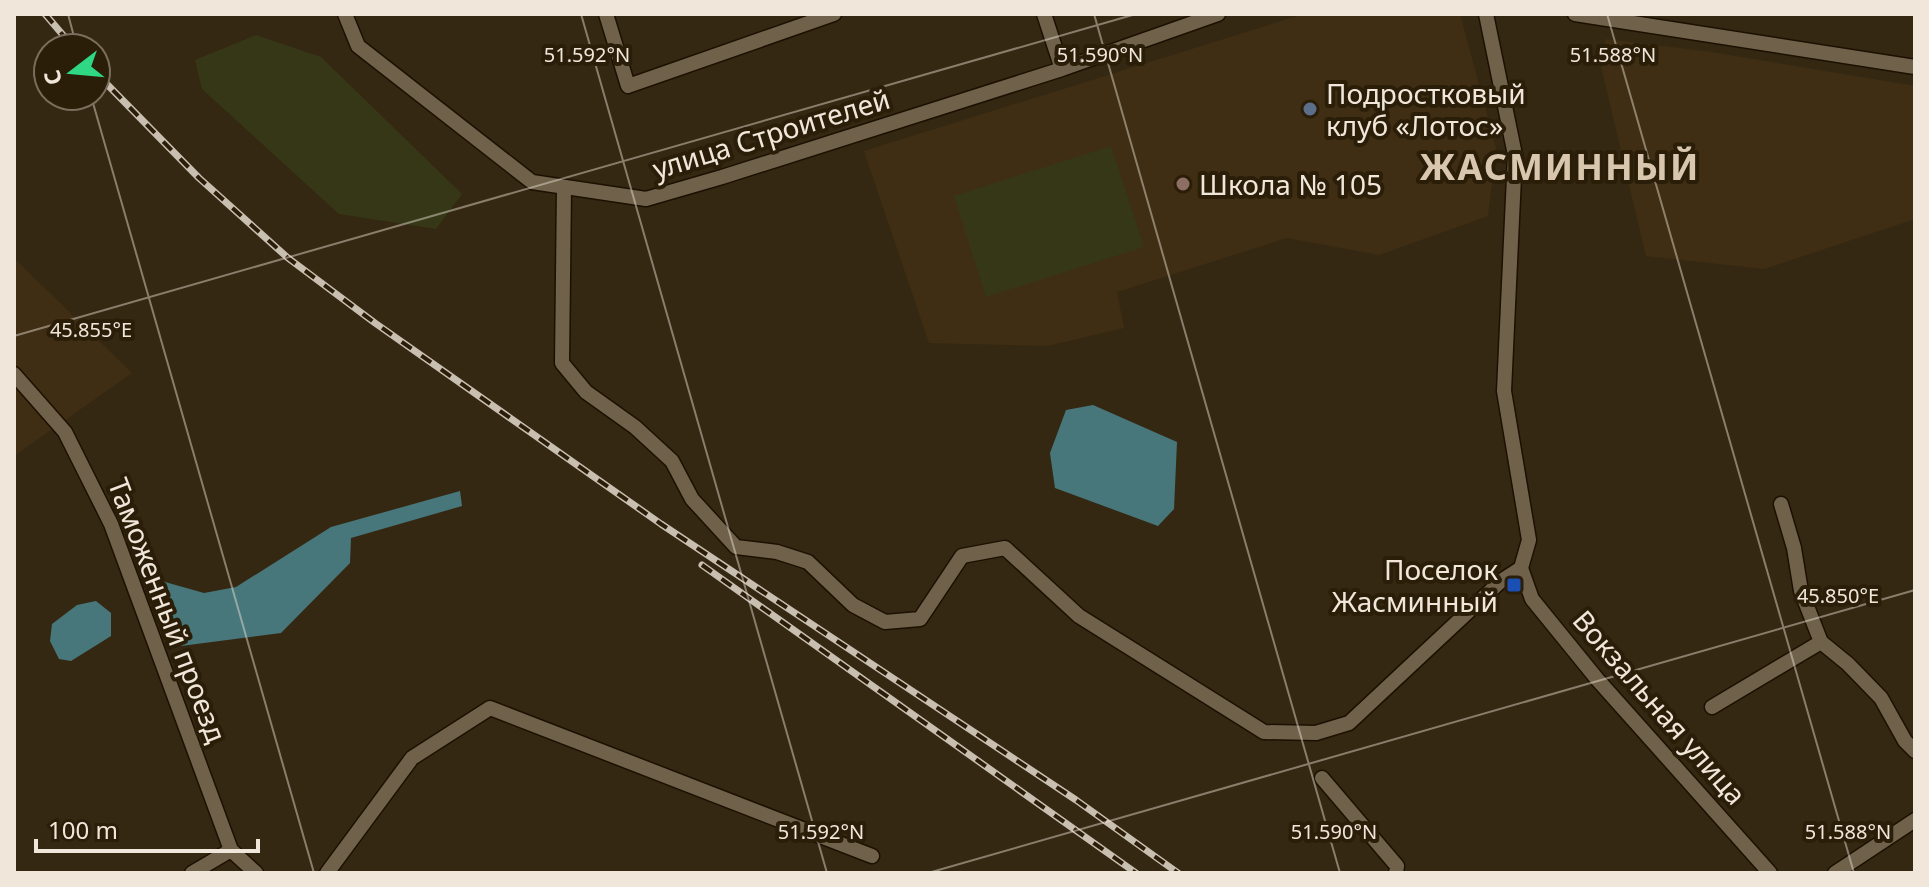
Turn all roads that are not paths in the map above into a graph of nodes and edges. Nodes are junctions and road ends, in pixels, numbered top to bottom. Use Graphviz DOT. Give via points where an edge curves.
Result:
graph roads {
  1 [pos="345,14"];
  2 [pos="606,14"];
  3 [pos="834,14"];
  4 [pos="1044,14"];
  5 [pos="1218,14"];
  6 [pos="1486,14"];
  7 [pos="1575,14"];
  8 [pos="1915,67"];
  9 [pos="1062,69"];
  10 [pos="564,187"];
  11 [pos="14,374"];
  12 [pos="1781,504"];
  13 [pos="1521,568"];
  14 [pos="1821,642"];
  15 [pos="1712,707"];
  16 [pos="1915,751"];
  17 [pos="1322,778"];
  18 [pos="1915,820"];
  19 [pos="231,850"];
  20 [pos="872,856"];
  21 [pos="192,873"];
  22 [pos="256,873"];
  23 [pos="327,873"];
  24 [pos="1396,873"];
  25 [pos="1770,873"];
  26 [pos="1835,873"];
  1 -- 10 [label="street, улица Строителей" via="358,46 532,182"];
  2 -- 3 [label="street" via="628,86"];
  4 -- 9 [label="street"];
  5 -- 9 [label="street, улица Строителей"];
  6 -- 13 [label="street" via="1515,155 1504,391 1529,540"];
  7 -- 8 [label="street"];
  9 -- 10 [label="street, улица Строителей" via="646,199"];
  10 -- 13 [label="street" via="562,363 586,392 672,461 692,499 736,547 808,562 853,605 885,622 920,619 962,556 1005,548 1079,616 1264,732 1316,733 1349,723"];
  11 -- 19 [label="street, Таможенный проезд" via="65,432 111,524"];
  12 -- 14 [label="street" via="1801,591"];
  13 -- 25 [label="street, Вокзальная улица" via="1532,599"];
  14 -- 15 [label="street"];
  14 -- 16 [label="street" via="1881,698"];
  17 -- 24 [label="street" via="1397,866"];
  18 -- 26 [label="street"];
  19 -- 21 [label="street"];
  19 -- 22 [label="street, Таможенный проезд"];
  20 -- 23 [label="street" via="490,708 412,758"];
}
